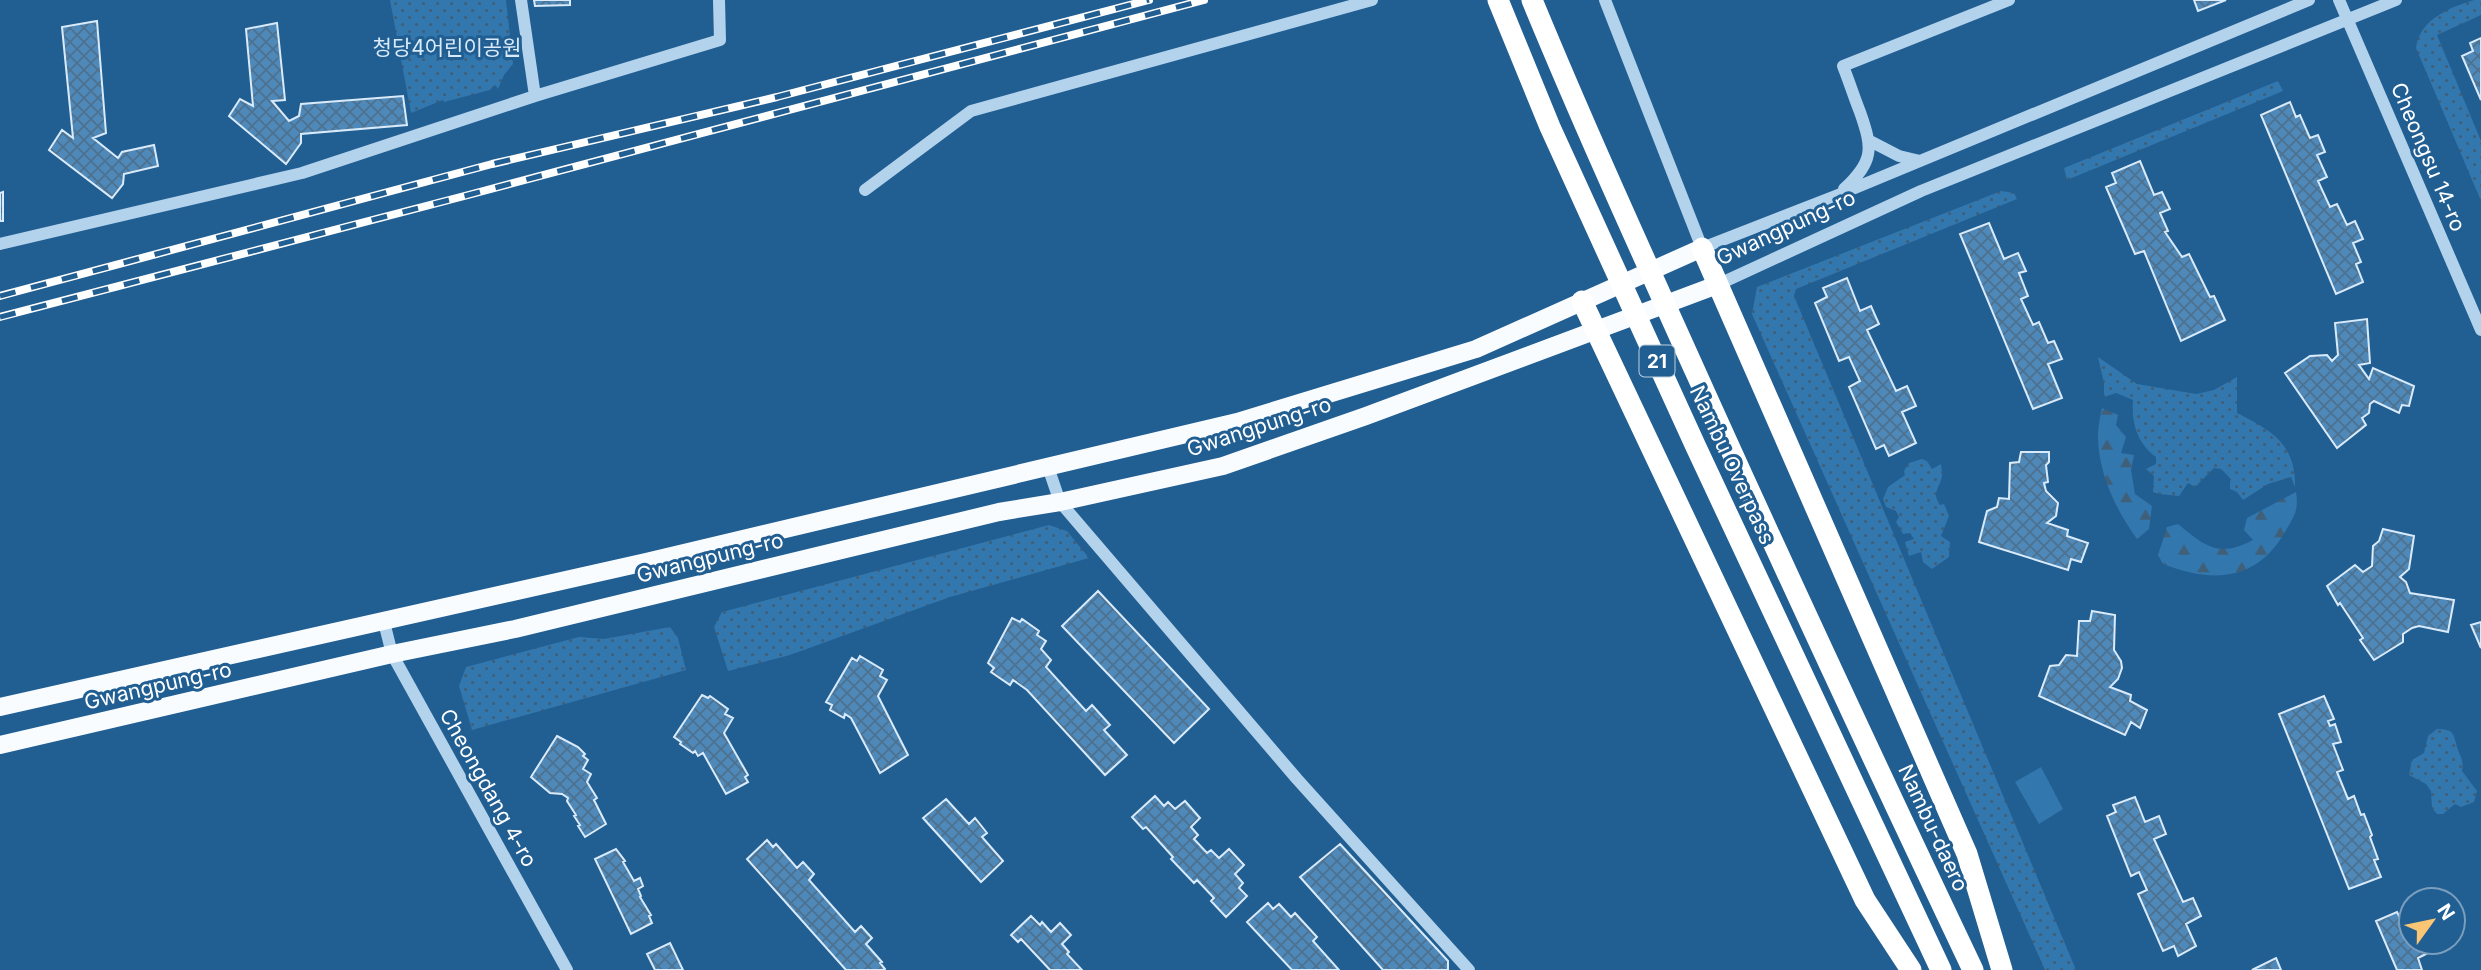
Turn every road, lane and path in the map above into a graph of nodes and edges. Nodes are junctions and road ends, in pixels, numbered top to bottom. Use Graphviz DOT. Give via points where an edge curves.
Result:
graph roads {
  1 [pos="522,0"];
  2 [pos="719,0"];
  3 [pos="1371,0"];
  4 [pos="1499,0"];
  5 [pos="1532,0"];
  6 [pos="1605,0"];
  7 [pos="2009,0"];
  8 [pos="2309,0"];
  9 [pos="2339,0"];
  10 [pos="2396,0"];
  11 [pos="2348,20"];
  12 [pos="535,96"];
  13 [pos="1870,141"];
  14 [pos="1920,161"];
  15 [pos="865,190"];
  16 [pos="1838,195"];
  17 [pos="0,244"];
  18 [pos="1702,248"];
  19 [pos="1717,285"];
  20 [pos="1581,302"];
  21 [pos="2481,330"];
  22 [pos="1596,332"];
  23 [pos="1048,467"];
  24 [pos="1060,502"];
  25 [pos="384,622"];
  26 [pos="393,654"];
  27 [pos="0,707"];
  28 [pos="1848,707"];
  29 [pos="0,745"];
  30 [pos="567,970"];
  31 [pos="1469,970"];
  32 [pos="1911,970"];
  33 [pos="1941,970"];
  34 [pos="1973,970"];
  35 [pos="2001,970"];
  1 -- 12 [label="street"];
  2 -- 12 [label="street" via="720,40"];
  3 -- 15 [label="street" via="971,111"];
  4 -- 33 [label="highway, Nambu Overpass / 21" via="1549,127"];
  5 -- 28 [label="highway, Nambu Overpass / 21" via="1590,139"];
  6 -- 18 [label="street, Gwangpung-ro"];
  7 -- 13 [label="street" via="1843,66"];
  8 -- 14 [label="street, Gwangpung-ro"];
  9 -- 11 [label="street, Cheongsu 14-ro"];
  10 -- 11 [label="street, Gwangpung-ro"];
  11 -- 19 [label="street, Gwangpung-ro" via="1922,191"];
  11 -- 21 [label="street, Cheongsu 14-ro"];
  12 -- 17 [label="street" via="302,173"];
  13 -- 14 [label="street"];
  13 -- 16 [label="street" via="1862,171"];
  14 -- 16 [label="street, Gwangpung-ro"];
  16 -- 18 [label="street, Gwangpung-ro"];
  18 -- 19 [label="highway"];
  18 -- 20 [label="main road, Gwangpung-ro"];
  19 -- 22 [label="main road, Gwangpung-ro"];
  19 -- 35 [label="highway" via="1967,854"];
  20 -- 22 [label="highway"];
  20 -- 23 [label="main road, Gwangpung-ro" via="1476,349 1237,422"];
  22 -- 24 [label="main road, Gwangpung-ro" via="1223,466"];
  22 -- 32 [label="highway" via="1865,900"];
  23 -- 24 [label="street"];
  23 -- 25 [label="main road, Gwangpung-ro"];
  24 -- 26 [label="main road, Gwangpung-ro" via="999,512 528,626"];
  24 -- 31 [label="street" via="1297,779"];
  25 -- 26 [label="street, Cheongdang 4-ro"];
  25 -- 27 [label="main road, Gwangpung-ro"];
  26 -- 29 [label="main road, Gwangpung-ro"];
  26 -- 30 [label="street, Cheongdang 4-ro"];
  28 -- 34 [label="highway, Nambu-daero / 21"];
}
